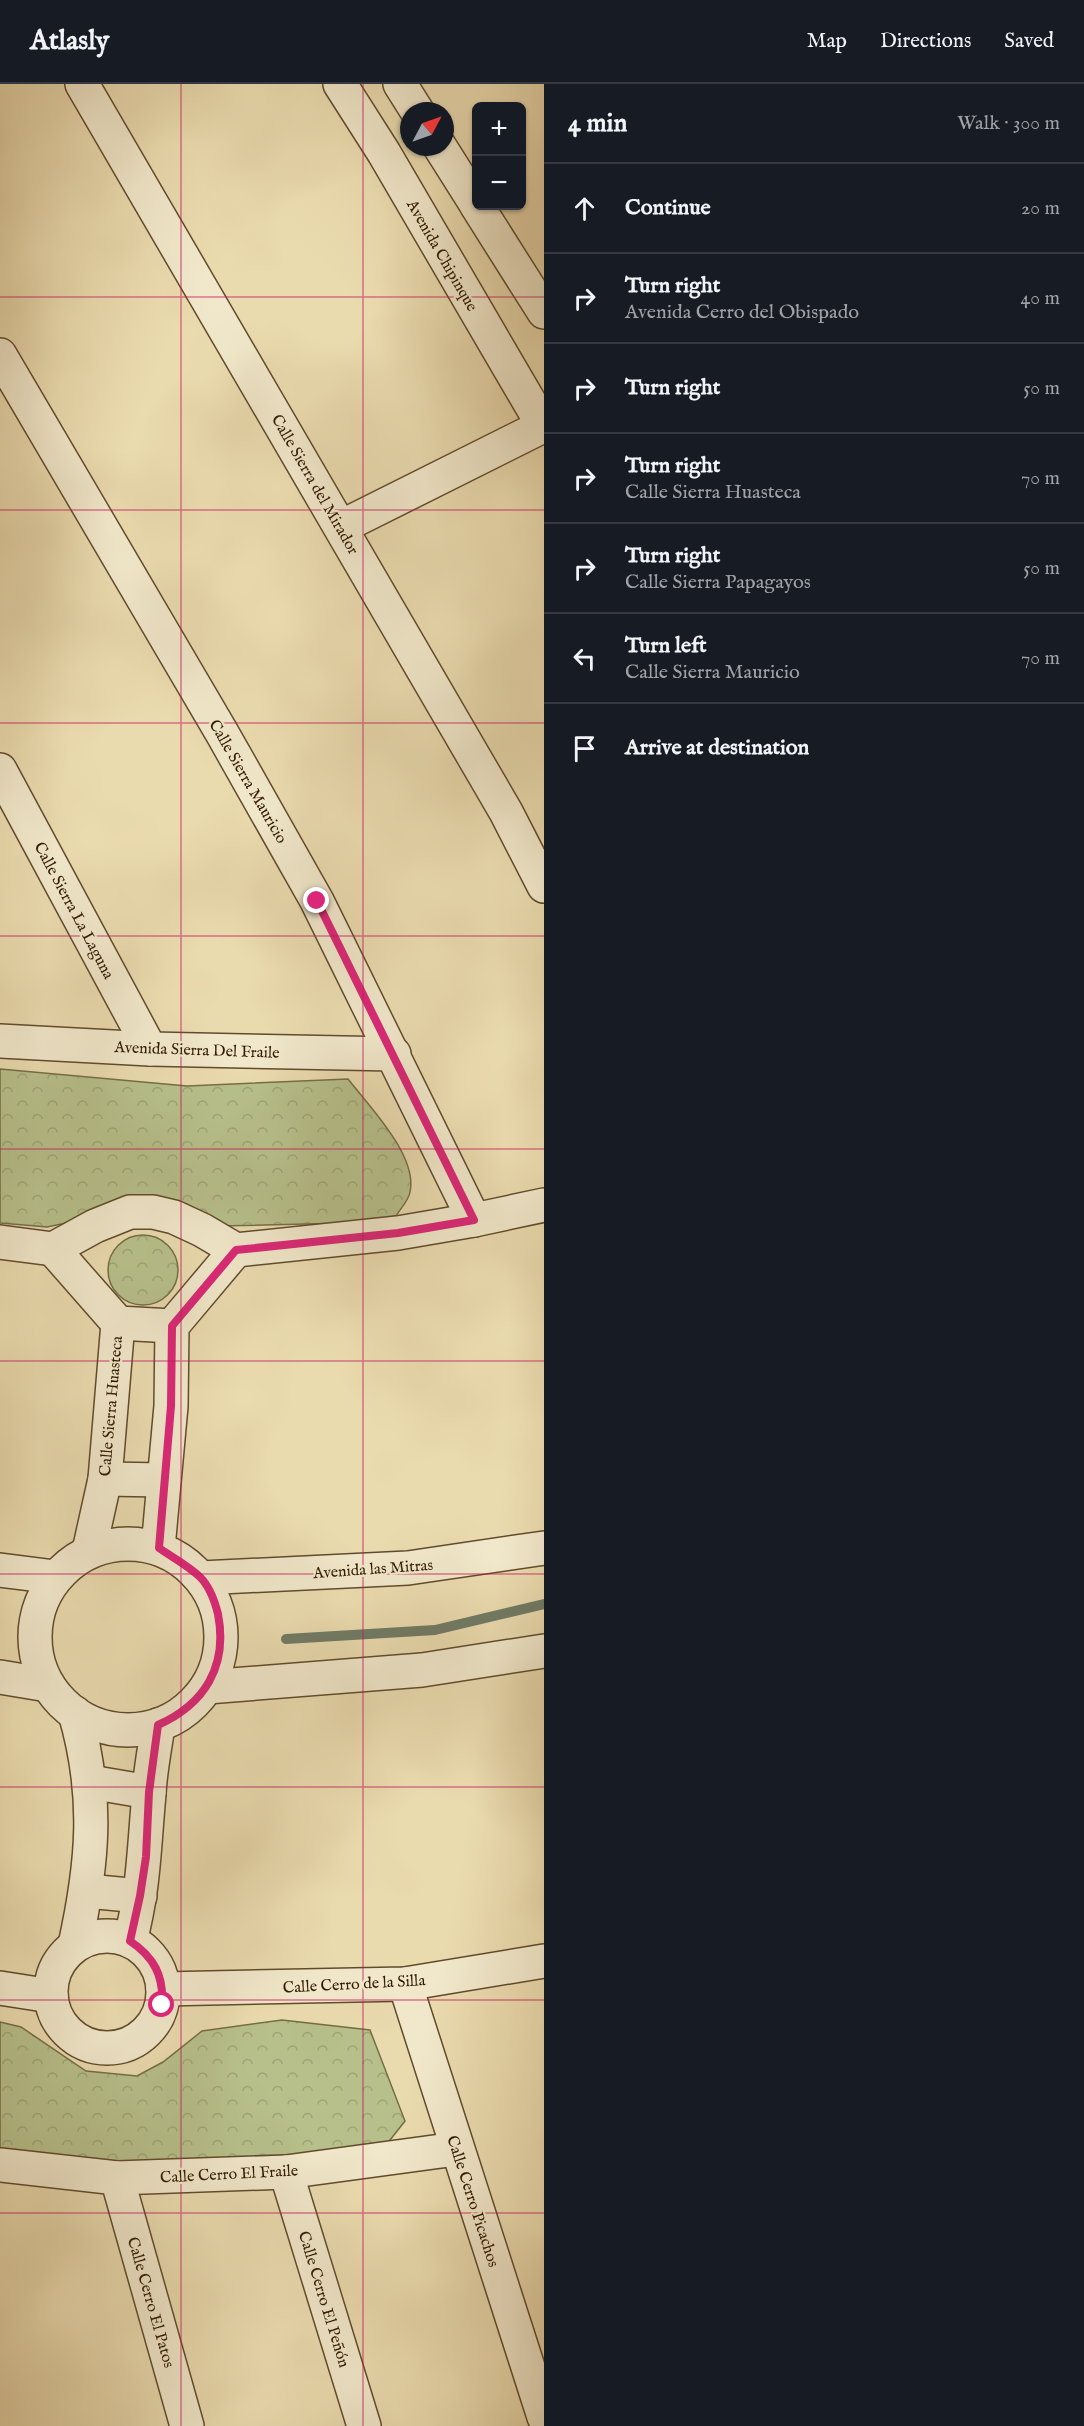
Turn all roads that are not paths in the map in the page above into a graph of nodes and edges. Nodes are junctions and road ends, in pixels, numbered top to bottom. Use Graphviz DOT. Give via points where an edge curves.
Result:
graph roads {
  1 [pos="82,84"];
  2 [pos="340,84"];
  3 [pos="400,84"];
  4 [pos="411,102"];
  5 [pos="446,156"];
  6 [pos="472,197"];
  7 [pos="480,210"];
  8 [pos="544,312"];
  9 [pos="0,355"];
  10 [pos="544,427"];
  11 [pos="341,526"];
  12 [pos="0,770"];
  13 [pos="544,886"];
  14 [pos="0,1041"];
  15 [pos="150,1049"];
  16 [pos="394,1054"];
  17 [pos="544,1204"];
  18 [pos="474,1220"];
  19 [pos="0,1242"];
  20 [pos="53,1249"];
  21 [pos="236,1250"];
  22 [pos="118,1323"];
  23 [pos="172,1326"];
  24 [pos="105,1479"];
  25 [pos="164,1480"];
  26 [pos="159,1548"];
  27 [pos="544,1548"];
  28 [pos="89,1551"];
  29 [pos="0,1570"];
  30 [pos="55,1577"];
  31 [pos="201,1578"];
  32 [pos="544,1651"];
  33 [pos="0,1677"];
  34 [pos="48,1685"];
  35 [pos="207,1687"];
  36 [pos="75,1713"];
  37 [pos="158,1725"];
  38 [pos="90,1782"];
  39 [pos="149,1792"];
  40 [pos="87,1891"];
  41 [pos="140,1896"];
  42 [pos="130,1941"];
  43 [pos="75,1946"];
  44 [pos="544,1961"];
  45 [pos="405,1984"];
  46 [pos="0,1988"];
  47 [pos="163,1989"];
  48 [pos="51,1996"];
  49 [pos="456,2149"];
  50 [pos="0,2165"];
  51 [pos="286,2172"];
  52 [pos="117,2178"];
  53 [pos="544,2417"];
  54 [pos="187,2426"];
  55 [pos="364,2426"];
  1 -- 11 [label="street, Calle Sierra del Mirador"];
  2 -- 10 [label="street, Avenida Chipinque"];
  3 -- 4 [label="street"];
  5 -- 6 [label="street"];
  7 -- 8 [label="street"];
  9 -- 16 [label="street, Calle Sierra Mauricio" via="312,891"];
  10 -- 11 [label="street"];
  11 -- 13 [label="street, Calle Sierra del Mirador" via="506,812"];
  12 -- 15 [label="street, Calle Sierra La Laguna"];
  14 -- 15 [label="street, Avenida Sierra Del Fraile"];
  15 -- 16 [label="street, Avenida Sierra Del Fraile"];
  16 -- 18 [label="street, Calle Sierra Mauricio"];
  17 -- 18 [label="street"];
  18 -- 21 [label="street" via="387,1234"];
  19 -- 20 [label="street"];
  20 -- 21 [label="street" via="130,1212 153,1212 174,1217"];
  20 -- 22 [label="street, Calle Sierra Huasteca"];
  21 -- 23 [label="street"];
  22 -- 23 [label="street"];
  22 -- 24 [label="street, Calle Sierra Huasteca"];
  23 -- 25 [label="street" via="171,1406"];
  24 -- 25 [label="street"];
  24 -- 28 [label="street, Calle Sierra Huasteca"];
  25 -- 26 [label="street"];
  26 -- 28 [label="street" via="123,1542"];
  26 -- 31 [label="street"];
  27 -- 31 [label="street, Avenida las Mitras" via="408,1568"];
  28 -- 30 [label="street"];
  29 -- 30 [label="street"];
  30 -- 34 [label="street" via="38,1611 35,1648"];
  31 -- 35 [label="street" via="215,1603 221,1632 219,1660"];
  32 -- 35 [label="street" via="422,1670"];
  33 -- 34 [label="street"];
  34 -- 36 [label="street"];
  35 -- 37 [label="street" via="178,1716"];
  36 -- 37 [label="street" via="101,1726 120,1729"];
  36 -- 38 [label="street"];
  37 -- 39 [label="street"];
  38 -- 39 [label="street"];
  38 -- 40 [label="street" via="91,1855"];
  39 -- 41 [label="street"];
  40 -- 41 [label="street"];
  40 -- 43 [label="street"];
  41 -- 42 [label="street"];
  42 -- 43 [label="street" via="103,1936"];
  42 -- 47 [label="street" via="156,1966"];
  43 -- 48 [label="street" via="57,1967"];
  44 -- 45 [label="street, Calle Cerro de la Silla"];
  45 -- 47 [label="street, Calle Cerro de la Silla"];
  45 -- 49 [label="street, Calle Cerro Picachos"];
  46 -- 48 [label="street"];
  47 -- 48 [label="street" via="156,2020 134,2042 119,2048 87,2045 73,2037 54,2012"];
  49 -- 51 [label="street, Calle Cerro El Fraile"];
  49 -- 53 [label="street, Calle Cerro Picachos"];
  50 -- 52 [label="street, Calle Cerro El Fraile"];
  51 -- 52 [label="street, Calle Cerro El Fraile"];
  51 -- 55 [label="street, Calle Cerro El Peñón"];
  52 -- 54 [label="street, Calle Cerro El Patos"];
}
